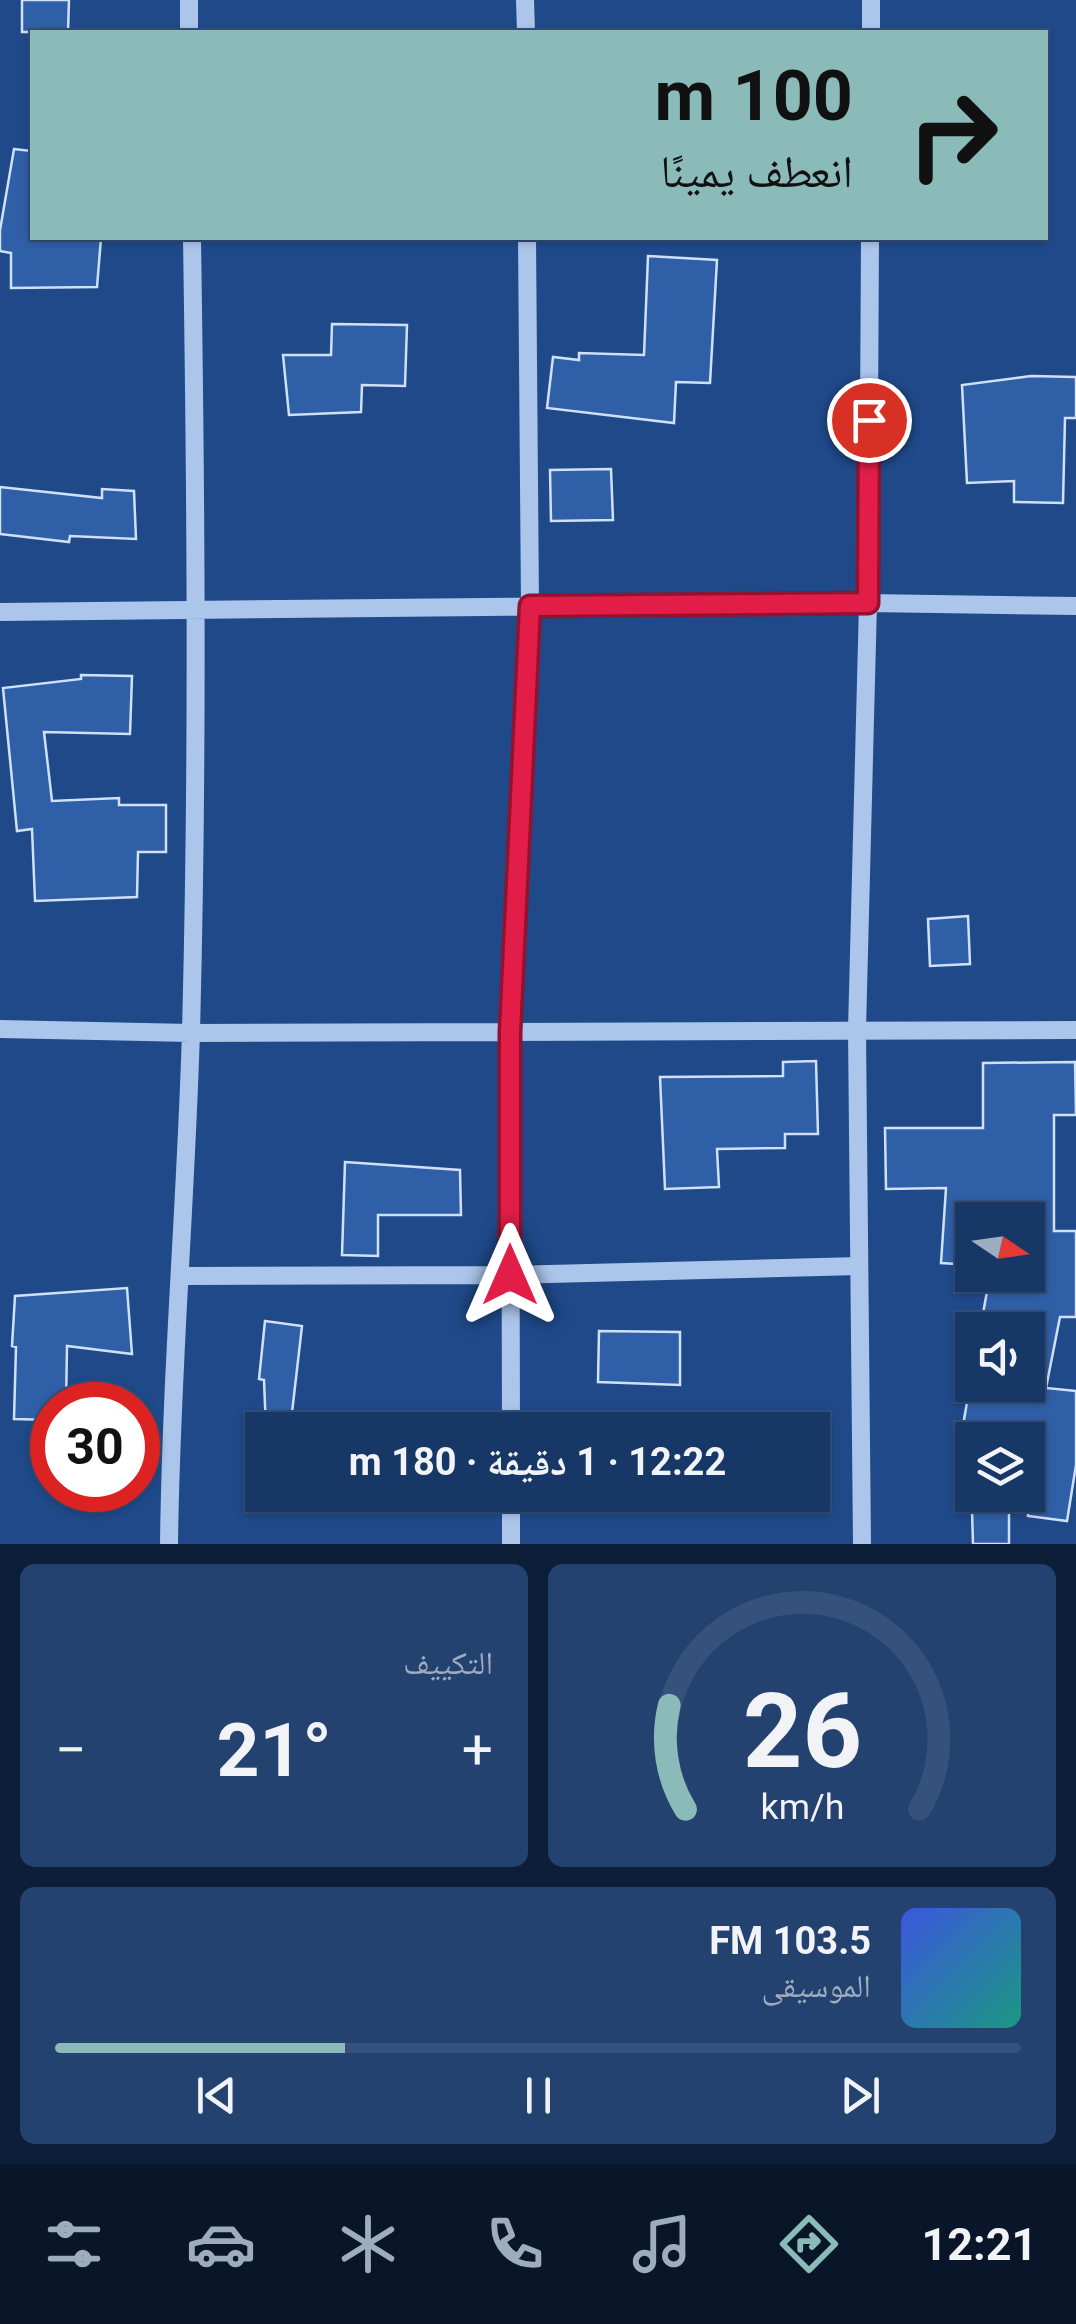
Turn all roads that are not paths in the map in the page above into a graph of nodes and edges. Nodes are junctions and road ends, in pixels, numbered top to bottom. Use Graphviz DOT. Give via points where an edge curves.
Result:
graph roads {
  1 [pos="189,0"];
  2 [pos="526,0"];
  3 [pos="872,0"];
  4 [pos="189,30"];
  5 [pos="526,30"];
  6 [pos="871,30"];
  7 [pos="192,240"];
  8 [pos="527,240"];
  9 [pos="870,240"];
  10 [pos="868,603"];
  11 [pos="530,606"];
  12 [pos="1076,606"];
  13 [pos="198,610"];
  14 [pos="0,612"];
  15 [pos="0,1030"];
  16 [pos="857,1030"];
  17 [pos="1076,1030"];
  18 [pos="510,1032"];
  19 [pos="191,1033"];
  20 [pos="859,1266"];
  21 [pos="510,1275"];
  22 [pos="180,1276"];
  23 [pos="510,1412"];
  24 [pos="511,1512"];
  25 [pos="169,1544"];
  26 [pos="511,1544"];
  27 [pos="862,1544"];
  1 -- 4 [label="street"];
  2 -- 5 [label="street"];
  3 -- 6 [label="street"];
  7 -- 13 [label="street"];
  8 -- 11 [label="street"];
  9 -- 10 [label="street"];
  10 -- 11 [label="street"];
  10 -- 12 [label="street"];
  10 -- 16 [label="street"];
  11 -- 13 [label="street"];
  11 -- 18 [label="street"];
  13 -- 14 [label="street"];
  13 -- 19 [label="street"];
  15 -- 19 [label="street"];
  16 -- 17 [label="street"];
  16 -- 18 [label="street"];
  16 -- 20 [label="street"];
  18 -- 19 [label="street"];
  18 -- 21 [label="street"];
  19 -- 22 [label="street"];
  20 -- 21 [label="street"];
  20 -- 27 [label="street"];
  21 -- 22 [label="street"];
  21 -- 23 [label="street"];
  22 -- 25 [label="street"];
  24 -- 26 [label="street"];
}
